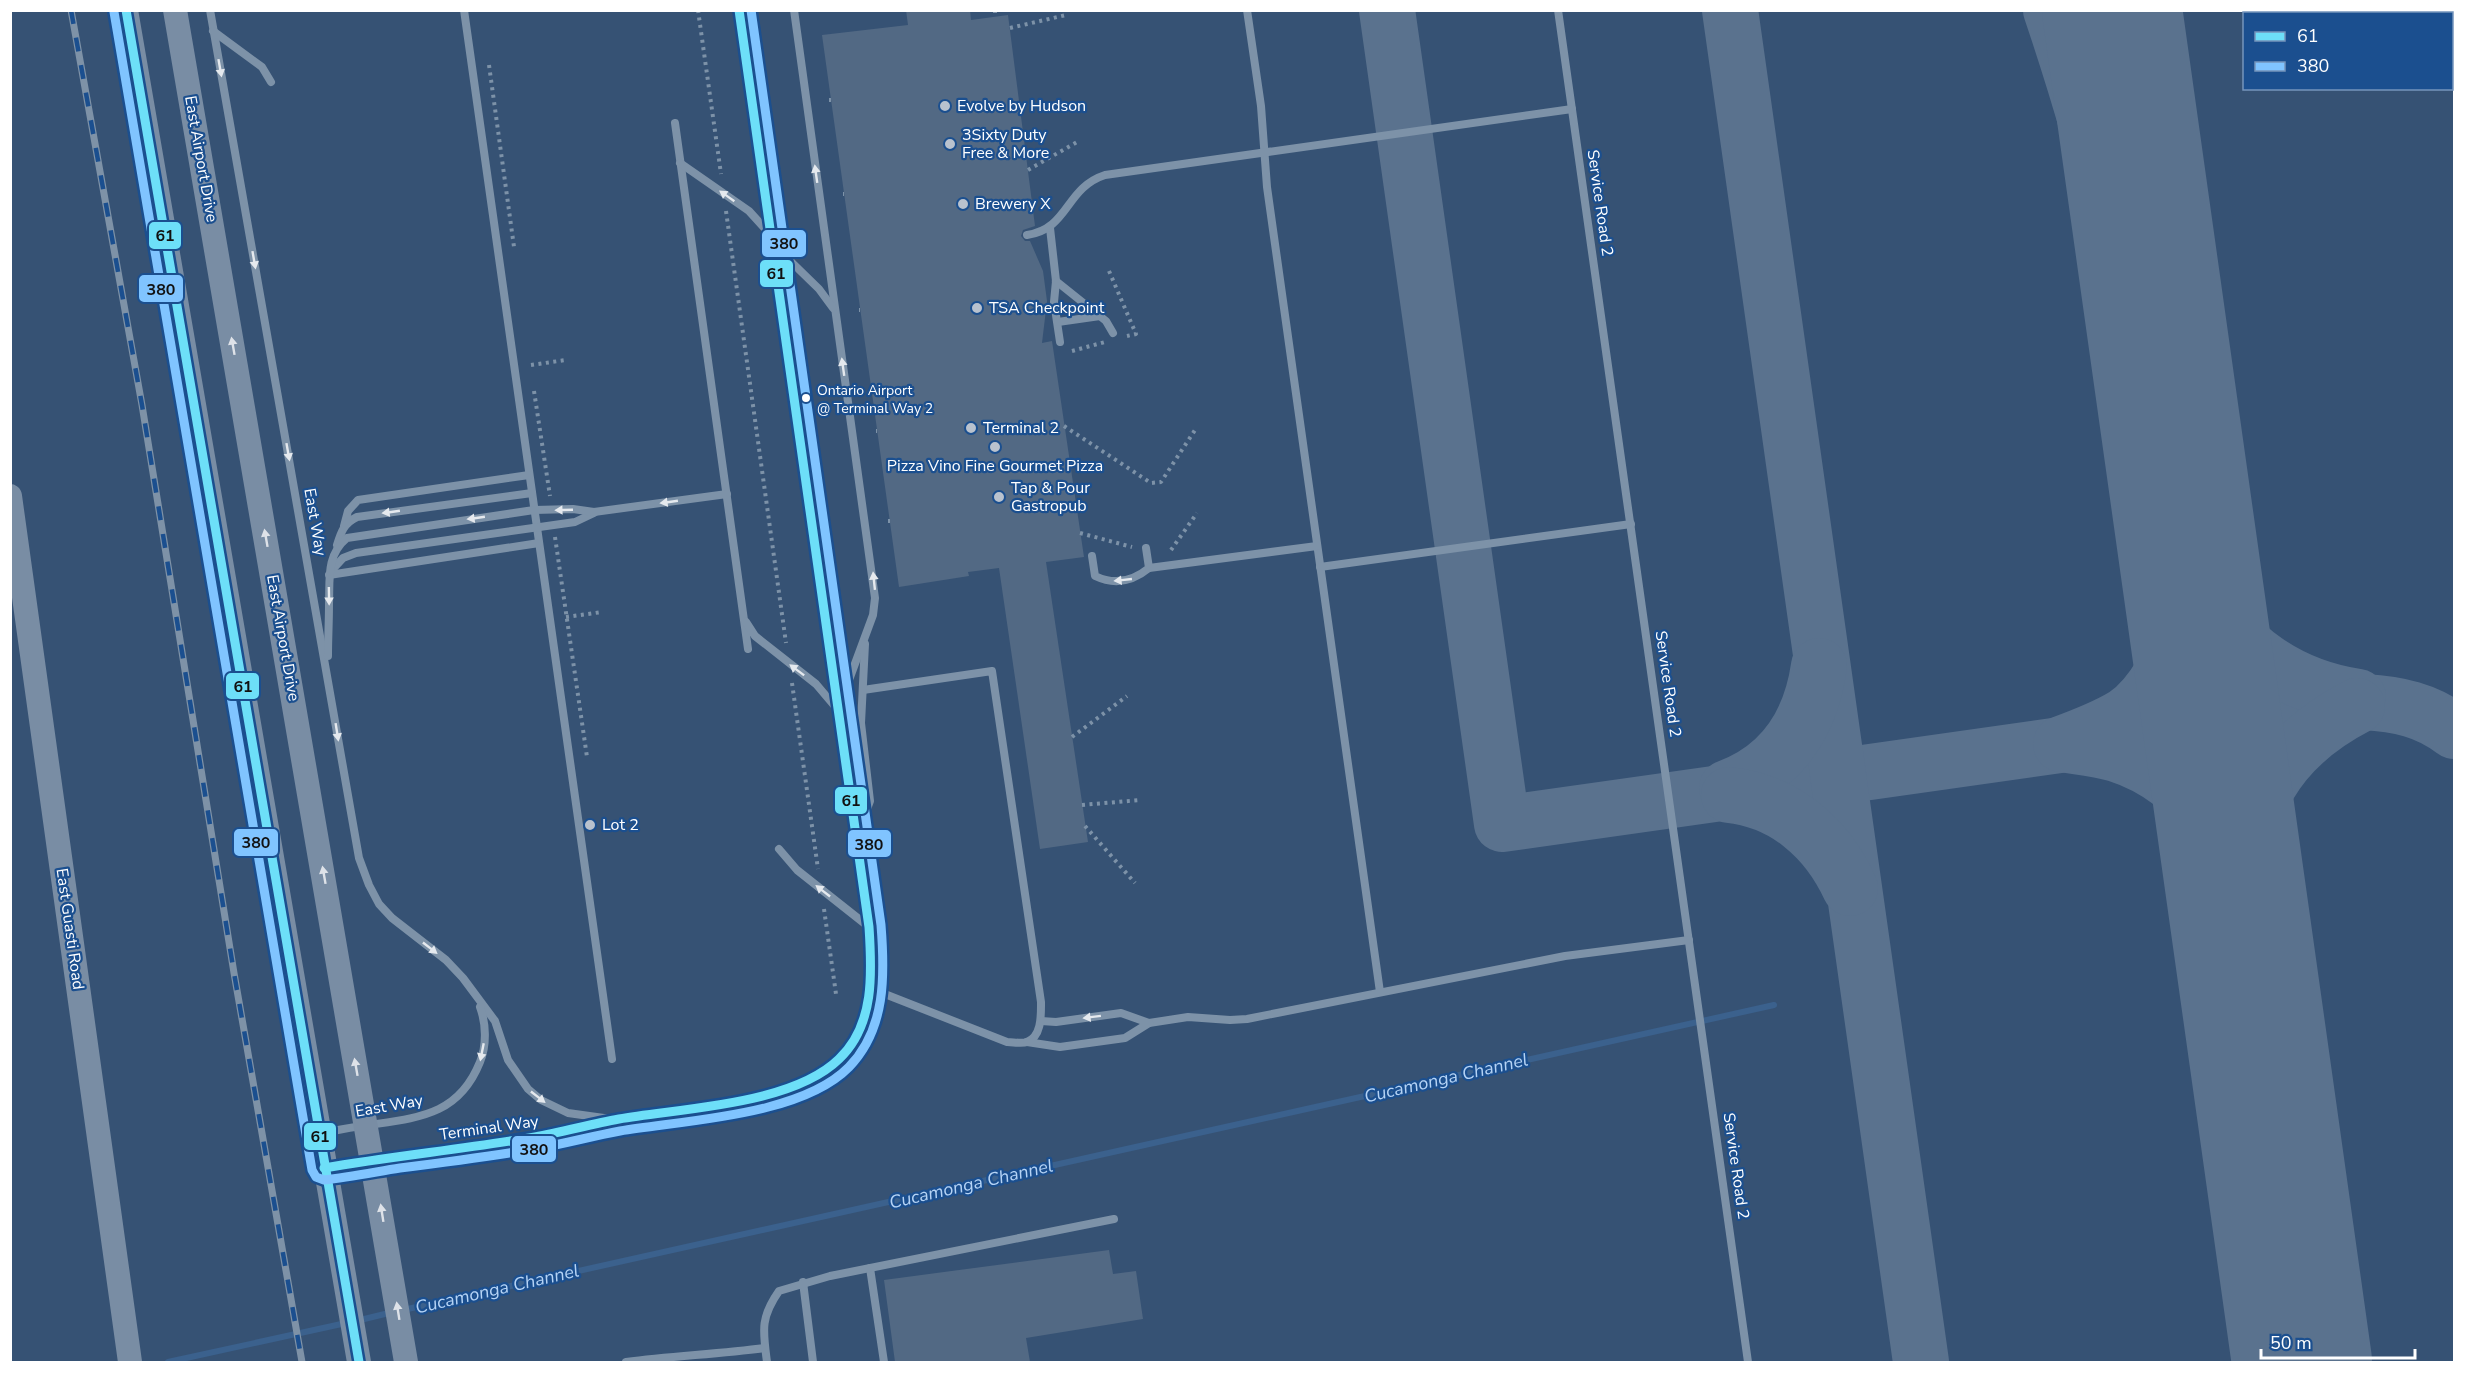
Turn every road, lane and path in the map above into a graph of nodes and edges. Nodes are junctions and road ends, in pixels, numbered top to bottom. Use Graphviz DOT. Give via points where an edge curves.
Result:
graph roads {
  1 [pos="126,10"];
  2 [pos="175,10"];
  3 [pos="210,10"];
  4 [pos="464,10"];
  5 [pos="698,10"];
  6 [pos="739,10"];
  7 [pos="794,10"];
  8 [pos="994,10"];
  9 [pos="1247,10"];
  10 [pos="1558,10"];
  11 [pos="1066,15"];
  12 [pos="995,16"];
  13 [pos="1010,28"];
  14 [pos="213,31"];
  15 [pos="489,65"];
  16 [pos="271,82"];
  17 [pos="1572,109"];
  18 [pos="675,123"];
  19 [pos="1077,142"];
  20 [pos="1264,153"];
  21 [pos="680,163"];
  22 [pos="1028,170"];
  23 [pos="723,193"];
  24 [pos="1050,228"];
  25 [pos="770,233"];
  26 [pos="1027,235"];
  27 [pos="514,250"];
  28 [pos="1056,281"];
  29 [pos="835,313"];
  30 [pos="1100,316"];
  31 [pos="1058,322"];
  32 [pos="1113,333"];
  33 [pos="1060,342"];
  34 [pos="566,360"];
  35 [pos="532,376"];
  36 [pos="534,388"];
  37 [pos="1064,426"];
  38 [pos="1195,430"];
  39 [pos="529,475"];
  40 [pos="532,493"];
  41 [pos="727,494"];
  42 [pos="10,496"];
  43 [pos="551,503"];
  44 [pos="534,510"];
  45 [pos="594,512"];
  46 [pos="1631,524"];
  47 [pos="537,527"];
  48 [pos="343,528"];
  49 [pos="555,533"];
  50 [pos="539,543"];
  51 [pos="1317,546"];
  52 [pos="1146,548"];
  53 [pos="333,556"];
  54 [pos="1092,556"];
  55 [pos="1320,567"];
  56 [pos="1149,568"];
  57 [pos="329,575"];
  58 [pos="602,612"];
  59 [pos="566,617"];
  60 [pos="744,617"];
  61 [pos="865,638"];
  62 [pos="748,649"];
  63 [pos="789,664"];
  64 [pos="327,674"];
  65 [pos="863,690"];
  66 [pos="1127,696"];
  67 [pos="838,710"];
  68 [pos="1072,737"];
  69 [pos="587,757"];
  70 [pos="1140,800"];
  71 [pos="1082,805"];
  72 [pos="1085,826"];
  73 [pos="856,837"];
  74 [pos="779,849"];
  75 [pos="1135,883"];
  76 [pos="821,889"];
  77 [pos="869,927"];
  78 [pos="1689,940"];
  79 [pos="872,989"];
  80 [pos="1380,992"];
  81 [pos="836,994"];
  82 [pos="475,995"];
  83 [pos="1041,1021"];
  84 [pos="1149,1023"];
  85 [pos="1027,1042"];
  86 [pos="612,1059"];
  87 [pos="617,1119"];
  88 [pos="366,1125"];
  89 [pos="319,1134"];
  90 [pos="373,1160"];
  91 [pos="324,1168"];
  92 [pos="1114,1219"];
  93 [pos="870,1268"];
  94 [pos="803,1282"];
  95 [pos="765,1348"];
  96 [pos="714,1358"];
  97 [pos="406,1359"];
  98 [pos="130,1362"];
  99 [pos="359,1362"];
  100 [pos="626,1362"];
  101 [pos="767,1362"];
  102 [pos="813,1362"];
  103 [pos="884,1362"];
  104 [pos="1748,1362"];
  1 -- 89 [label="main road"];
  88 -- 2 [label="main road, East Airport Drive, one-way"];
  3 -- 14 [label="lane, East Way"];
  4 -- 39 [label="lane"];
  5 -- 23 [label="path"];
  6 -- 25 [label="lane, Terminal Way"];
  29 -- 7 [label="lane, one-way"];
  8 -- 12 [label="path"];
  9 -- 20 [label="lane"];
  10 -- 17 [label="lane, Service Road 2"];
  11 -- 13 [label="path"];
  14 -- 16 [label="lane" via="262,67"];
  14 -- 64 [label="lane, East Way, one-way"];
  15 -- 27 [label="path"];
  17 -- 20 [label="lane"];
  17 -- 46 [label="lane, Service Road 2"];
  18 -- 21 [label="lane"];
  19 -- 22 [label="path"];
  20 -- 24 [label="lane" via="1094,178"];
  20 -- 51 [label="lane"];
  21 -- 23 [label="lane"];
  21 -- 41 [label="lane"];
  25 -- 23 [label="lane, one-way" via="749,211"];
  23 -- 63 [label="path"];
  24 -- 26 [label="lane"];
  24 -- 28 [label="lane"];
  25 -- 29 [label="lane" via="783,254 819,288"];
  25 -- 67 [label="lane, Terminal Way"];
  28 -- 30 [label="lane"];
  28 -- 31 [label="lane" via="1054,302"];
  61 -- 29 [label="lane, one-way" via="873,615 874,576"];
  30 -- 31 [label="lane"];
  30 -- 32 [label="lane"];
  31 -- 33 [label="lane"];
  34 -- 35 [label="path" via="531,365"];
  36 -- 43 [label="path"];
  37 -- 38 [label="path" via="1151,483 1161,482"];
  39 -- 40 [label="lane"];
  39 -- 48 [label="lane" via="358,500 348,511"];
  40 -- 44 [label="lane"];
  40 -- 48 [label="lane, one-way" via="357,517"];
  41 -- 45 [label="lane, one-way"];
  41 -- 60 [label="lane"];
  42 -- 98 [label="main road, East Guasti Road"];
  45 -- 44 [label="lane, one-way"];
  44 -- 47 [label="lane"];
  44 -- 53 [label="lane, one-way" via="357,535 340,544"];
  45 -- 47 [label="lane" via="574,522"];
  46 -- 55 [label="lane"];
  46 -- 78 [label="lane, Service Road 2"];
  47 -- 50 [label="lane"];
  47 -- 57 [label="lane" via="356,554 343,558"];
  48 -- 53 [label="lane"];
  49 -- 59 [label="path"];
  50 -- 57 [label="lane"];
  50 -- 86 [label="lane"];
  51 -- 55 [label="lane"];
  51 -- 56 [label="lane"];
  52 -- 56 [label="lane"];
  53 -- 57 [label="lane"];
  56 -- 54 [label="lane, one-way" via="1136,579 1108,582 1095,576"];
  55 -- 80 [label="lane"];
  57 -- 64 [label="lane, one-way"];
  58 -- 59 [label="path"];
  59 -- 69 [label="path"];
  60 -- 62 [label="lane"];
  60 -- 63 [label="lane" via="755,636"];
  61 -- 65 [label="lane"];
  61 -- 67 [label="lane"];
  67 -- 63 [label="lane, one-way" via="816,684"];
  63 -- 76 [label="path"];
  64 -- 82 [label="lane, East Way, one-way" via="353,828 369,885 392,918 446,960"];
  65 -- 73 [label="lane" via="861,723 870,801"];
  65 -- 83 [label="lane" via="992,671"];
  66 -- 68 [label="path"];
  67 -- 73 [label="lane, Terminal Way"];
  70 -- 71 [label="path"];
  72 -- 75 [label="path"];
  73 -- 77 [label="lane, Terminal Way"];
  74 -- 76 [label="lane"];
  77 -- 76 [label="lane, one-way"];
  76 -- 81 [label="path"];
  77 -- 79 [label="lane, Terminal Way"];
  78 -- 80 [label="lane" via="1565,956"];
  78 -- 104 [label="lane, Service Road 2"];
  79 -- 85 [label="lane" via="1007,1042"];
  79 -- 87 [label="lane, Terminal Way" via="866,1015 852,1043 839,1061 820,1075 799,1085 740,1100"];
  80 -- 84 [label="lane" via="1247,1019 1188,1017"];
  82 -- 87 [label="lane, East Way, one-way" via="495,1021 508,1060 528,1089 568,1113"];
  82 -- 88 [label="lane, East Way, one-way" via="483,1015 483,1055 463,1091 450,1104 432,1113"];
  84 -- 83 [label="lane, one-way" via="1121,1013"];
  83 -- 85 [label="lane"];
  84 -- 85 [label="lane" via="1125,1038 1060,1047"];
  87 -- 90 [label="lane, Terminal Way" via="566,1132"];
  88 -- 89 [label="lane, East Way"];
  88 -- 90 [label="main road, East Airport Drive"];
  89 -- 91 [label="main road"];
  90 -- 91 [label="lane, Terminal Way"];
  97 -- 90 [label="main road, East Airport Drive, one-way"];
  91 -- 99 [label="main road"];
  92 -- 93 [label="lane"];
  93 -- 94 [label="lane"];
  93 -- 103 [label="lane"];
  94 -- 95 [label="lane" via="779,1291 771,1302 765,1314"];
  94 -- 102 [label="lane"];
  95 -- 96 [label="lane"];
  95 -- 101 [label="lane"];
  96 -- 100 [label="lane" via="674,1356"];
}
